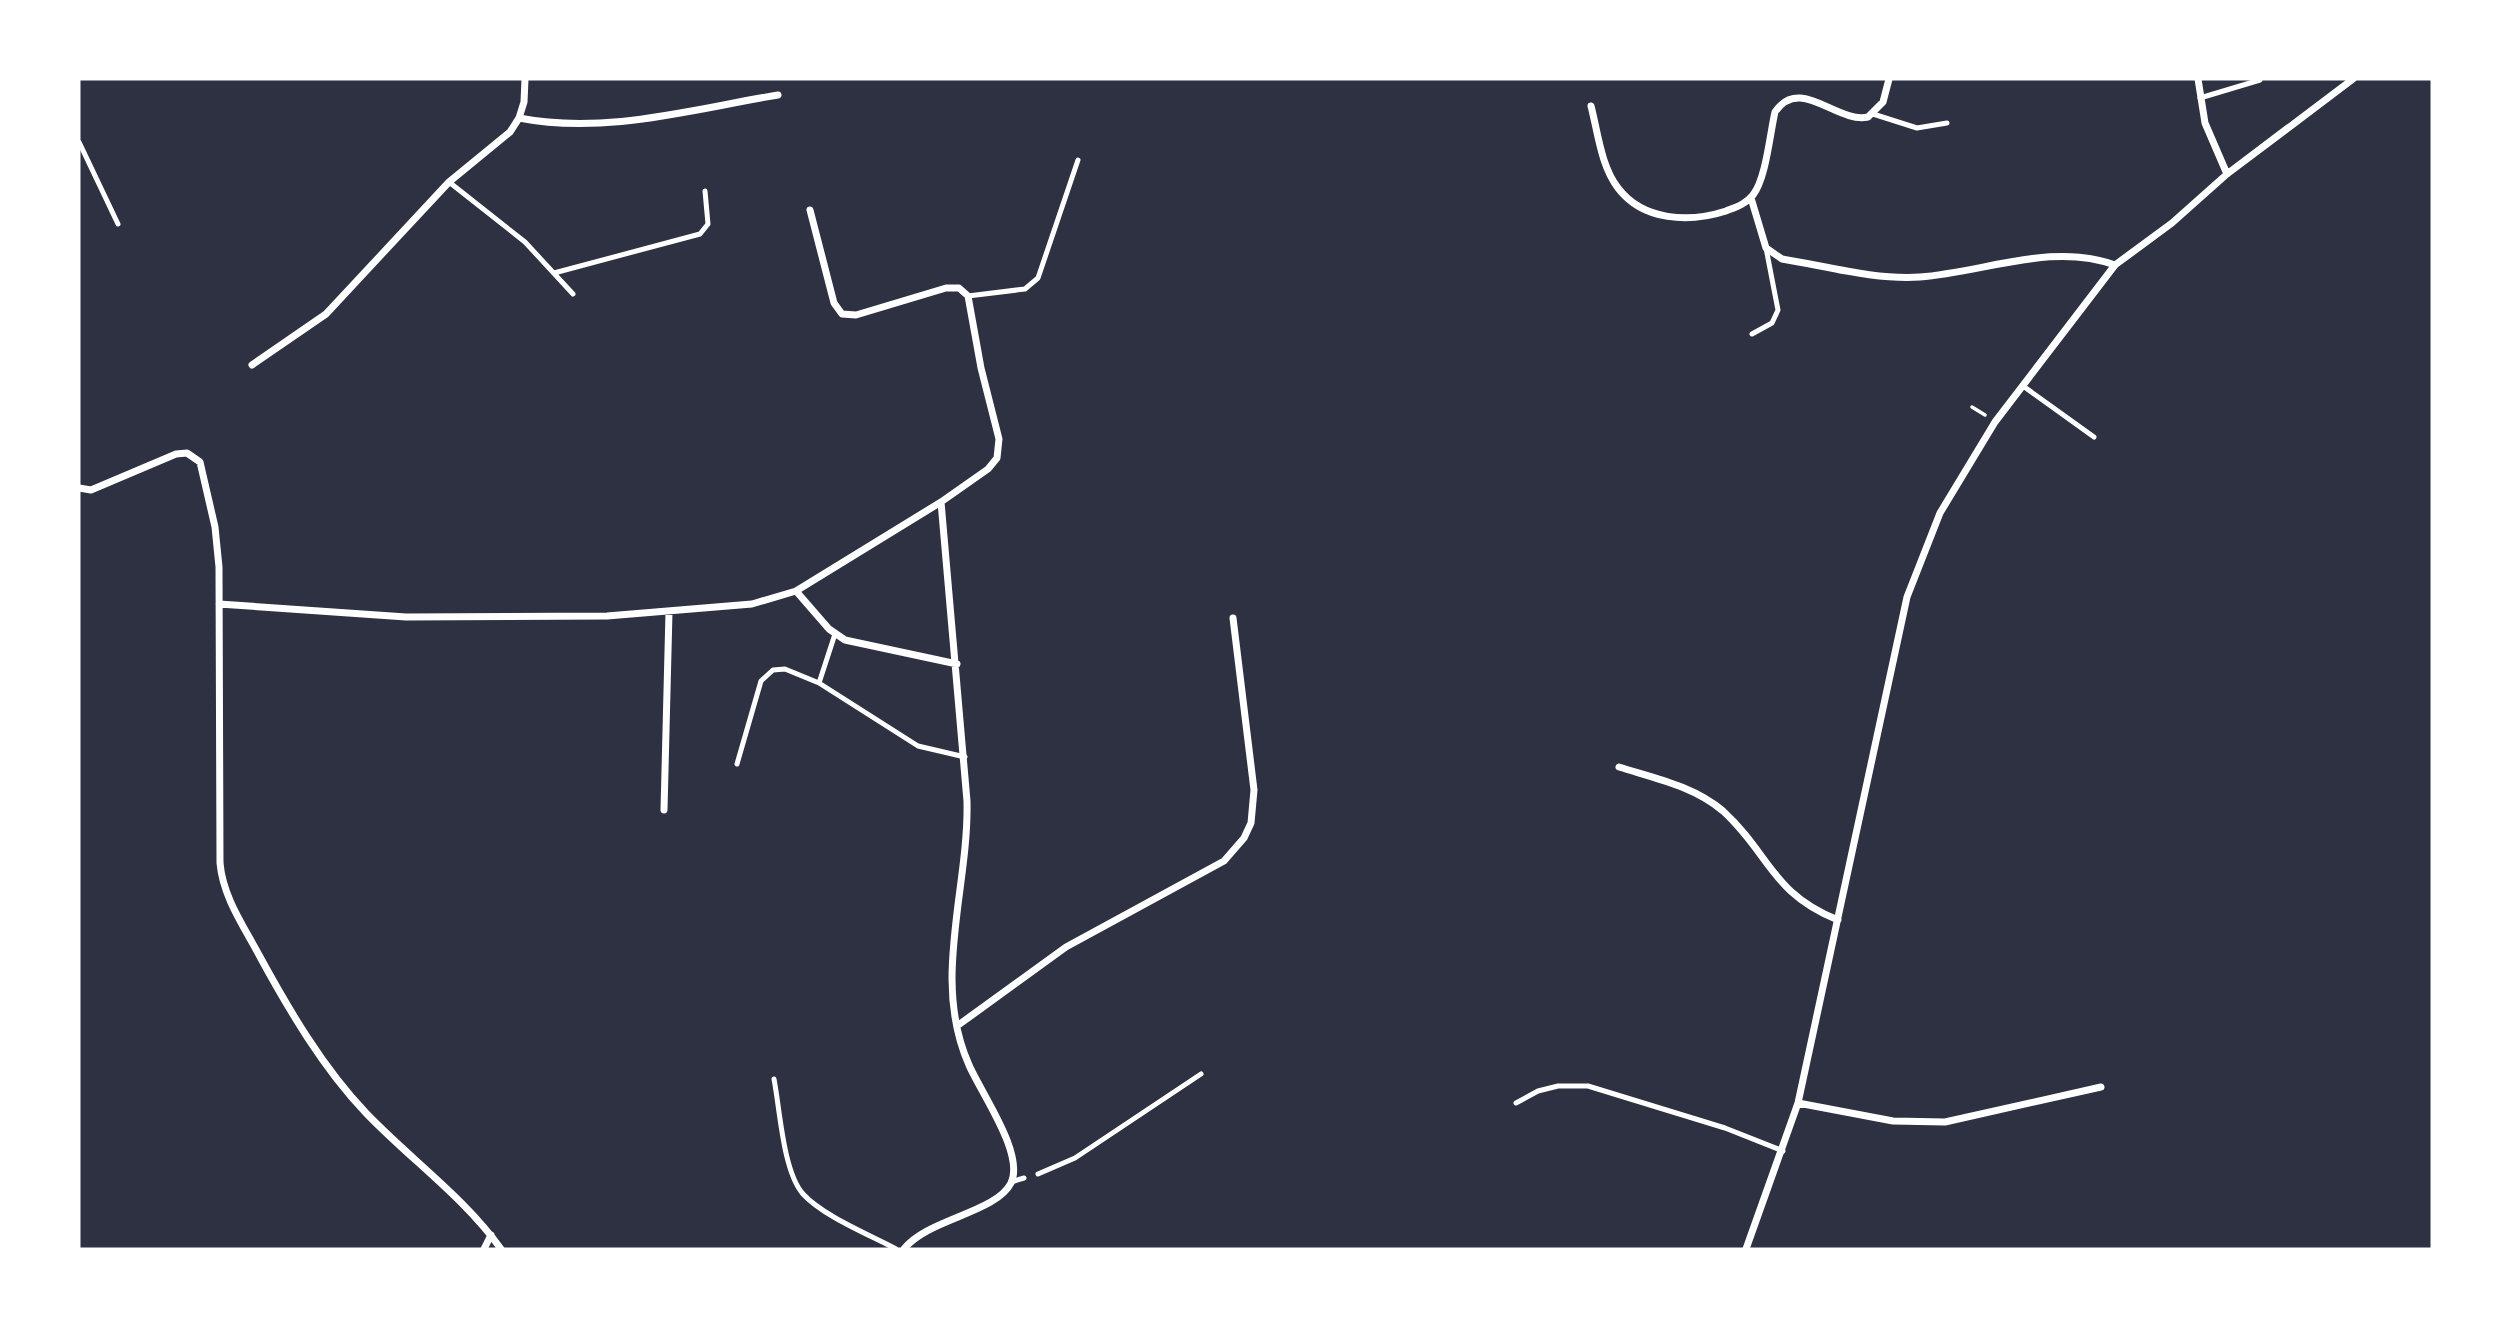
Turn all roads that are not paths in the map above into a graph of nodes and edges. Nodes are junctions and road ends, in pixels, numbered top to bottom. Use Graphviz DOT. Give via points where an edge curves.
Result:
graph roads {
  1 [pos="524,79"];
  2 [pos="1889,79"];
  3 [pos="2198,79"];
  4 [pos="2353,79"];
  5 [pos="2260,80"];
  6 [pos="778,95"];
  7 [pos="2200,98"];
  8 [pos="1591,106"];
  9 [pos="1873,114"];
  10 [pos="519,118"];
  11 [pos="1947,123"];
  12 [pos="79,142"];
  13 [pos="1077,160"];
  14 [pos="2227,174"];
  15 [pos="449,182"];
  16 [pos="705,191"];
  17 [pos="1751,198"];
  18 [pos="810,210"];
  19 [pos="118,224"];
  20 [pos="1766,248"];
  21 [pos="2115,265"];
  22 [pos="554,274"];
  23 [pos="573,294"];
  24 [pos="968,296"];
  25 [pos="1752,334"];
  26 [pos="252,365"];
  27 [pos="2023,386"];
  28 [pos="2094,437"];
  29 [pos="79,488"];
  30 [pos="941,502"];
  31 [pos="796,591"];
  32 [pos="219,604"];
  33 [pos="669,612"];
  34 [pos="1233,618"];
  35 [pos="835,634"];
  36 [pos="957,664"];
  37 [pos="819,683"];
  38 [pos="965,757"];
  39 [pos="737,764"];
  40 [pos="1619,767"];
  41 [pos="664,810"];
  42 [pos="1838,920"];
  43 [pos="957,1026"];
  44 [pos="1201,1074"];
  45 [pos="775,1079"];
  46 [pos="2101,1087"];
  47 [pos="1516,1103"];
  48 [pos="1798,1103"];
  49 [pos="1783,1151"];
  50 [pos="1038,1174"];
  51 [pos="1024,1178"];
  52 [pos="1012,1182"];
  53 [pos="491,1235"];
  54 [pos="484,1249"];
  55 [pos="500,1249"];
  56 [pos="896,1249"];
  57 [pos="904,1249"];
  58 [pos="1746,1249"];
  1 -- 10 [label="street"];
  2 -- 9 [label="street" via="1883,102"];
  3 -- 7 [label="street"];
  4 -- 14 [label="street"];
  5 -- 7 [label="lane"];
  6 -- 10 [label="street" via="604,123 568,125"];
  7 -- 14 [label="street" via="2216,155"];
  8 -- 17 [label="street" via="1611,178 1638,206 1692,219 1742,205"];
  9 -- 11 [label="lane" via="1917,128"];
  9 -- 17 [label="street" via="1856,119 1802,98 1784,103 1775,113 1758,187"];
  10 -- 15 [label="street" via="504,138"];
  12 -- 19 [label="lane"];
  13 -- 24 [label="lane" via="1038,278 1025,289"];
  14 -- 21 [label="street"];
  15 -- 22 [label="lane" via="525,242"];
  15 -- 26 [label="street" via="326,314"];
  16 -- 22 [label="lane" via="708,224 700,234"];
  17 -- 20 [label="street"];
  18 -- 24 [label="street" via="834,303 842,314 856,315 952,287"];
  20 -- 21 [label="street" via="1782,259 1902,277 2059,255 2086,256"];
  20 -- 25 [label="lane" via="1778,310 1772,323"];
  21 -- 27 [label="street"];
  22 -- 23 [label="lane"];
  24 -- 30 [label="street" via="999,452 988,469"];
  27 -- 28 [label="lane"];
  27 -- 42 [label="street" via="1988,433 1922,552 1907,597"];
  29 -- 32 [label="street" via="91,490 176,454 196,458 207,480 215,527"];
  30 -- 31 [label="street"];
  30 -- 36 [label="street"];
  31 -- 33 [label="street" via="752,604"];
  31 -- 35 [label="street"];
  32 -- 33 [label="street" via="406,617"];
  32 -- 53 [label="street" via="220,863 230,903 270,975 344,1088"];
  33 -- 41 [label="street"];
  34 -- 43 [label="street" via="1254,790 1254,809 1244,838 1224,861 1066,947"];
  35 -- 36 [label="street" via="851,642"];
  35 -- 37 [label="lane"];
  36 -- 38 [label="street"];
  37 -- 38 [label="lane" via="918,746"];
  37 -- 39 [label="lane" via="785,669 764,676"];
  38 -- 43 [label="street" via="968,822 950,973"];
  40 -- 42 [label="street" via="1689,790 1713,803 1791,894"];
  42 -- 48 [label="street"];
  43 -- 52 [label="street" via="968,1063 1011,1148"];
  44 -- 50 [label="lane" via="1075,1158"];
  45 -- 56 [label="lane" via="798,1188 814,1204"];
  46 -- 48 [label="street" via="1945,1122 1894,1121"];
  47 -- 49 [label="lane" via="1558,1086 1588,1086"];
  48 -- 49 [label="street"];
  49 -- 58 [label="street"];
  51 -- 52 [label="lane"];
  52 -- 57 [label="street" via="998,1197 918,1236"];
  53 -- 54 [label="street"];
  53 -- 55 [label="street"];
}
